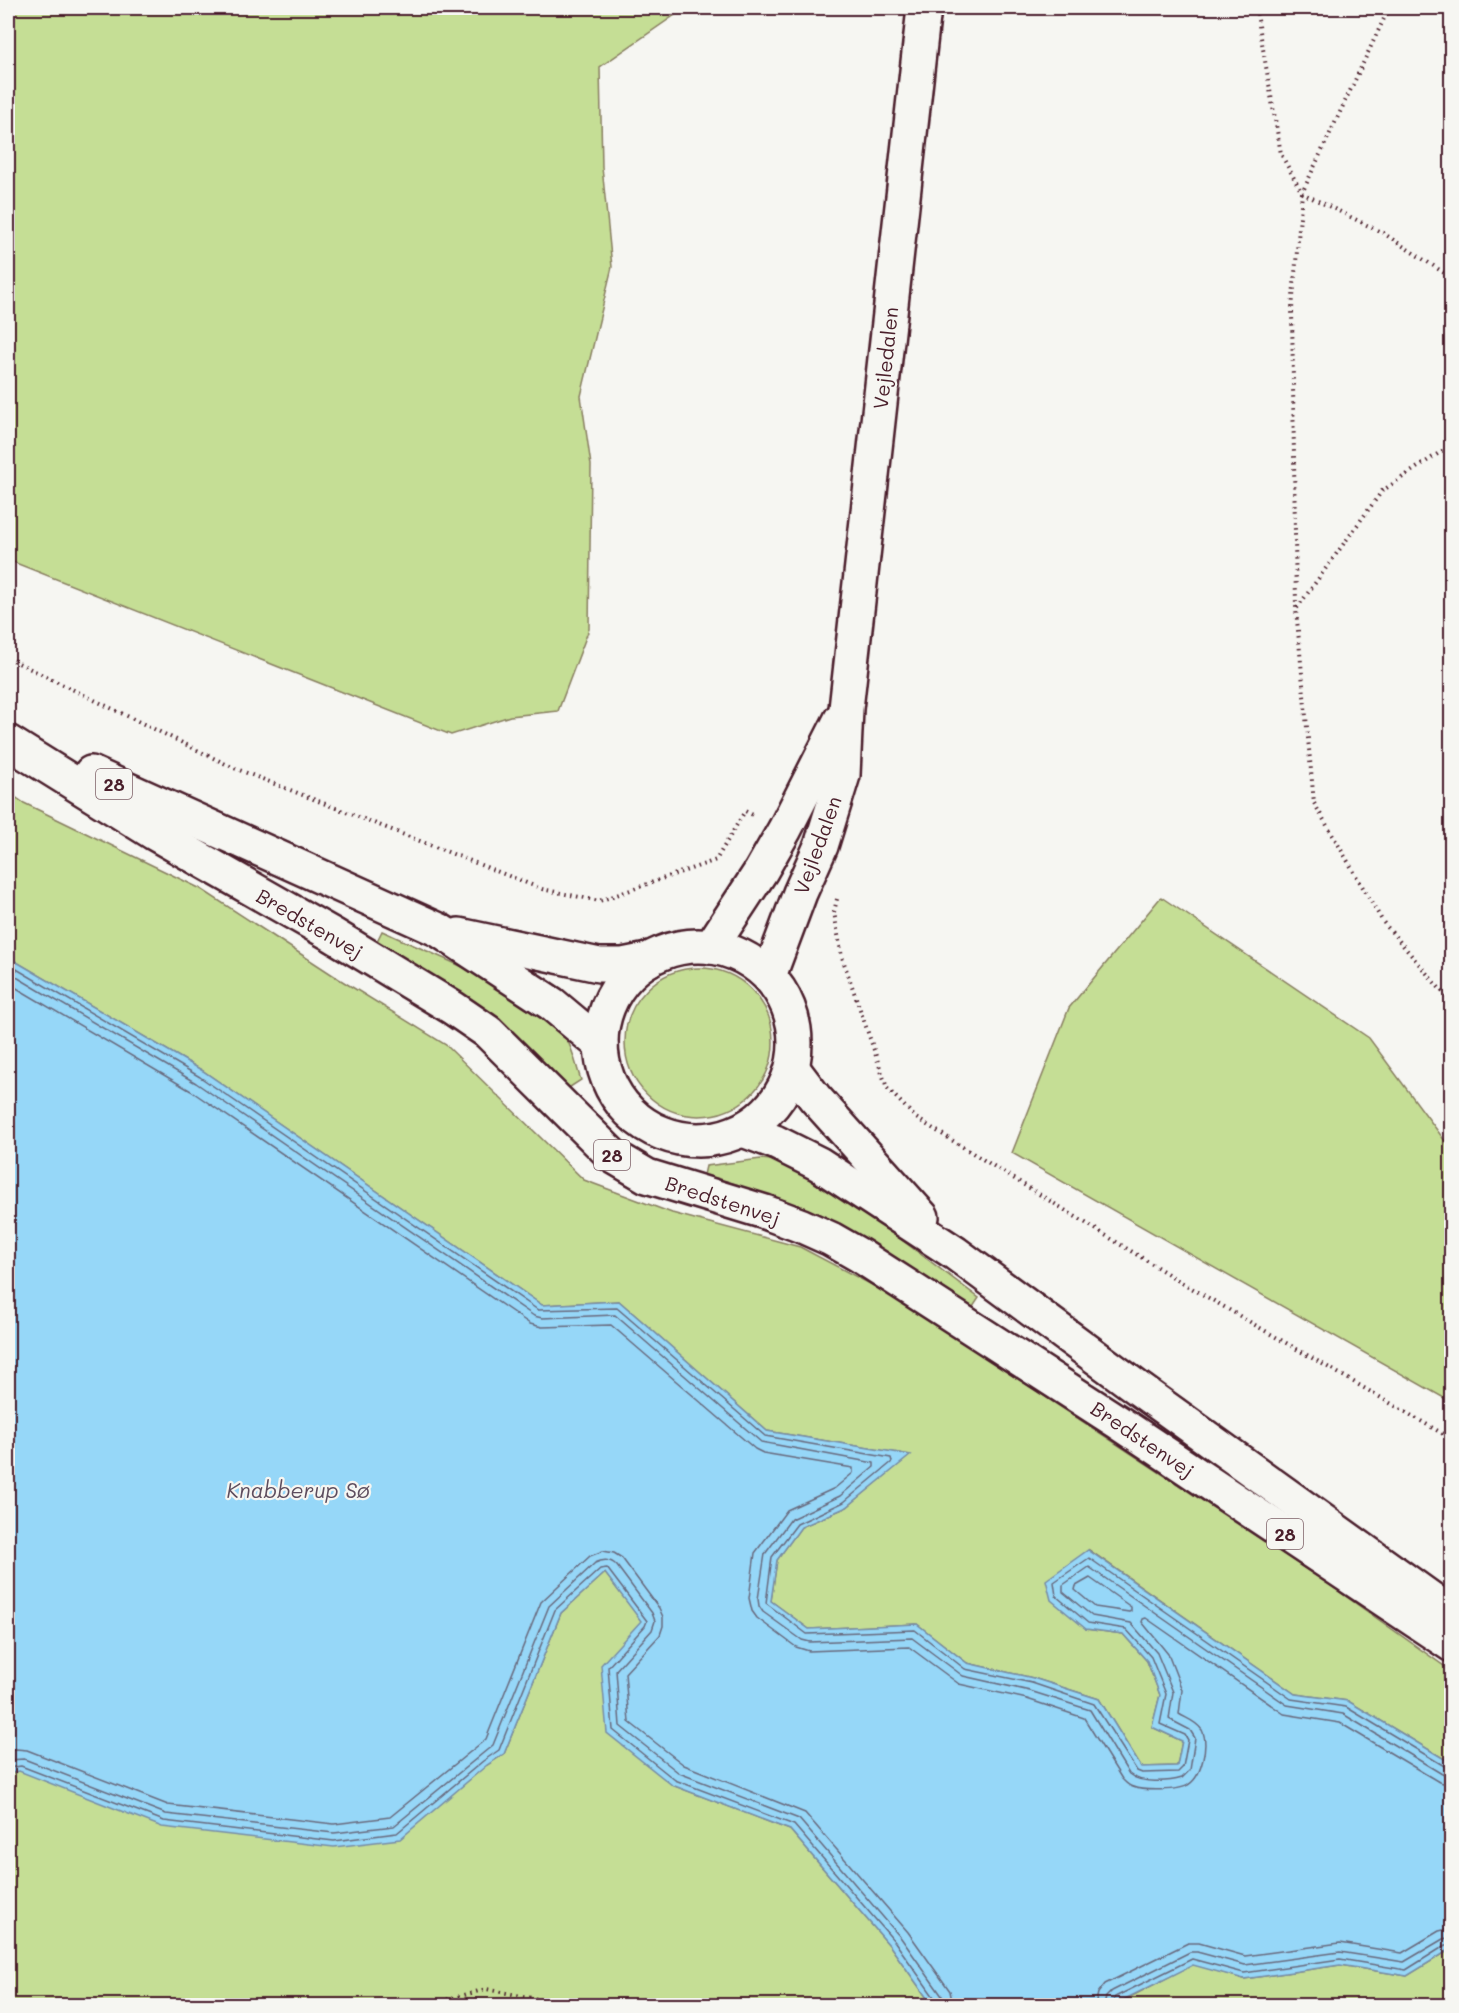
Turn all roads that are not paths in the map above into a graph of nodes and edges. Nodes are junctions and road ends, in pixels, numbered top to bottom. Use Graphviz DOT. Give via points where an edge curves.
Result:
graph roads {
  1 [pos="924,8"];
  2 [pos="846,709"];
  3 [pos="8,734"];
  4 [pos="8,742"];
  5 [pos="439,930"];
  6 [pos="711,947"];
  7 [pos="648,960"];
  8 [pos="769,976"];
  9 [pos="601,1045"];
  10 [pos="793,1069"];
  11 [pos="743,1130"];
  12 [pos="955,1253"];
  13 [pos="1452,1614"];
  14 [pos="1452,1645"];
  1 -- 2 [label="main road, Vejledalen"];
  2 -- 6 [label="main road, Vejledalen" via="773,850"];
  2 -- 8 [label="main road, Vejledalen" via="843,775 821,846"];
  3 -- 5 [label="main road, Bredstenvej / 28"];
  4 -- 14 [label="main road, Bredstenvej / 28" via="154,833 453,1008 488,1032 613,1156 647,1176 802,1226 860,1256"];
  5 -- 7 [label="main road, Bredstenvej / 28" via="599,965"];
  5 -- 9 [label="main road, Bredstenvej / 28" via="552,1004"];
  6 -- 7 [label="main road, 28" via="668,950"];
  6 -- 8 [label="main road, 28" via="733,951"];
  7 -- 9 [label="main road, 28" via="632,972 614,995 603,1025"];
  8 -- 10 [label="main road, 28" via="790,1010 795,1029"];
  9 -- 11 [label="main road, 28" via="611,1087 624,1106 658,1132 701,1140"];
  10 -- 11 [label="main road, 28" via="782,1094 765,1114"];
  10 -- 12 [label="main road, Bredstenvej / 28"];
  11 -- 12 [label="main road, Bredstenvej / 28" via="819,1164"];
  12 -- 13 [label="main road, Bredstenvej / 28"];
}
